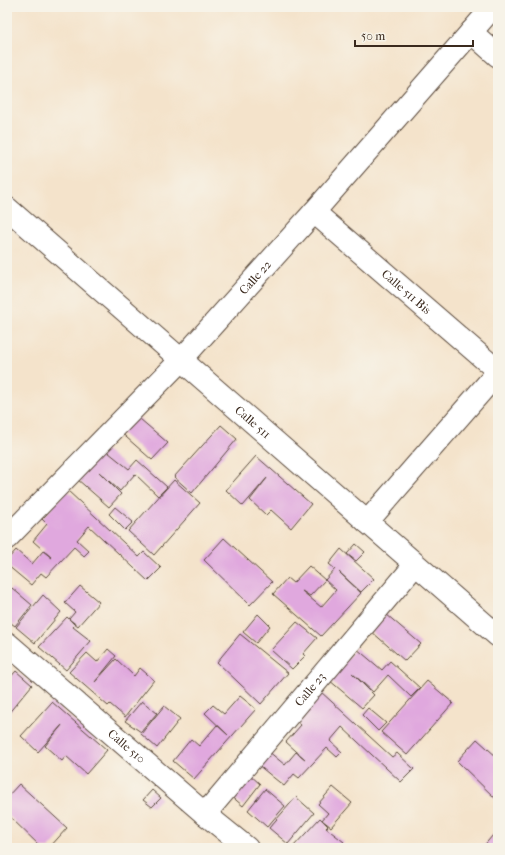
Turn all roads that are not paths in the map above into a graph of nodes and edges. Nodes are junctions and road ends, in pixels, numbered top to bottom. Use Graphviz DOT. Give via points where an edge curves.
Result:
graph roads {
  1 [pos="493,7"];
  2 [pos="471,32"];
  3 [pos="498,56"];
  4 [pos="7,208"];
  5 [pos="314,212"];
  6 [pos="182,359"];
  7 [pos="498,372"];
  8 [pos="367,522"];
  9 [pos="7,538"];
  10 [pos="415,565"];
  11 [pos="498,636"];
  12 [pos="7,643"];
  13 [pos="205,814"];
  14 [pos="247,848"];
  1 -- 2 [label="street, Calle 22"];
  2 -- 3 [label="street"];
  2 -- 5 [label="street, Calle 22"];
  4 -- 6 [label="street, Calle 511"];
  5 -- 6 [label="street, Calle 22"];
  5 -- 7 [label="street, Calle 511 Bis"];
  6 -- 8 [label="street, Calle 511"];
  6 -- 9 [label="street, Calle 22"];
  7 -- 8 [label="street"];
  8 -- 10 [label="street, Calle 511"];
  10 -- 11 [label="street, Calle 511"];
  10 -- 13 [label="street, Calle 23"];
  12 -- 13 [label="street, Calle 510"];
  13 -- 14 [label="street, Calle 510"];
}
